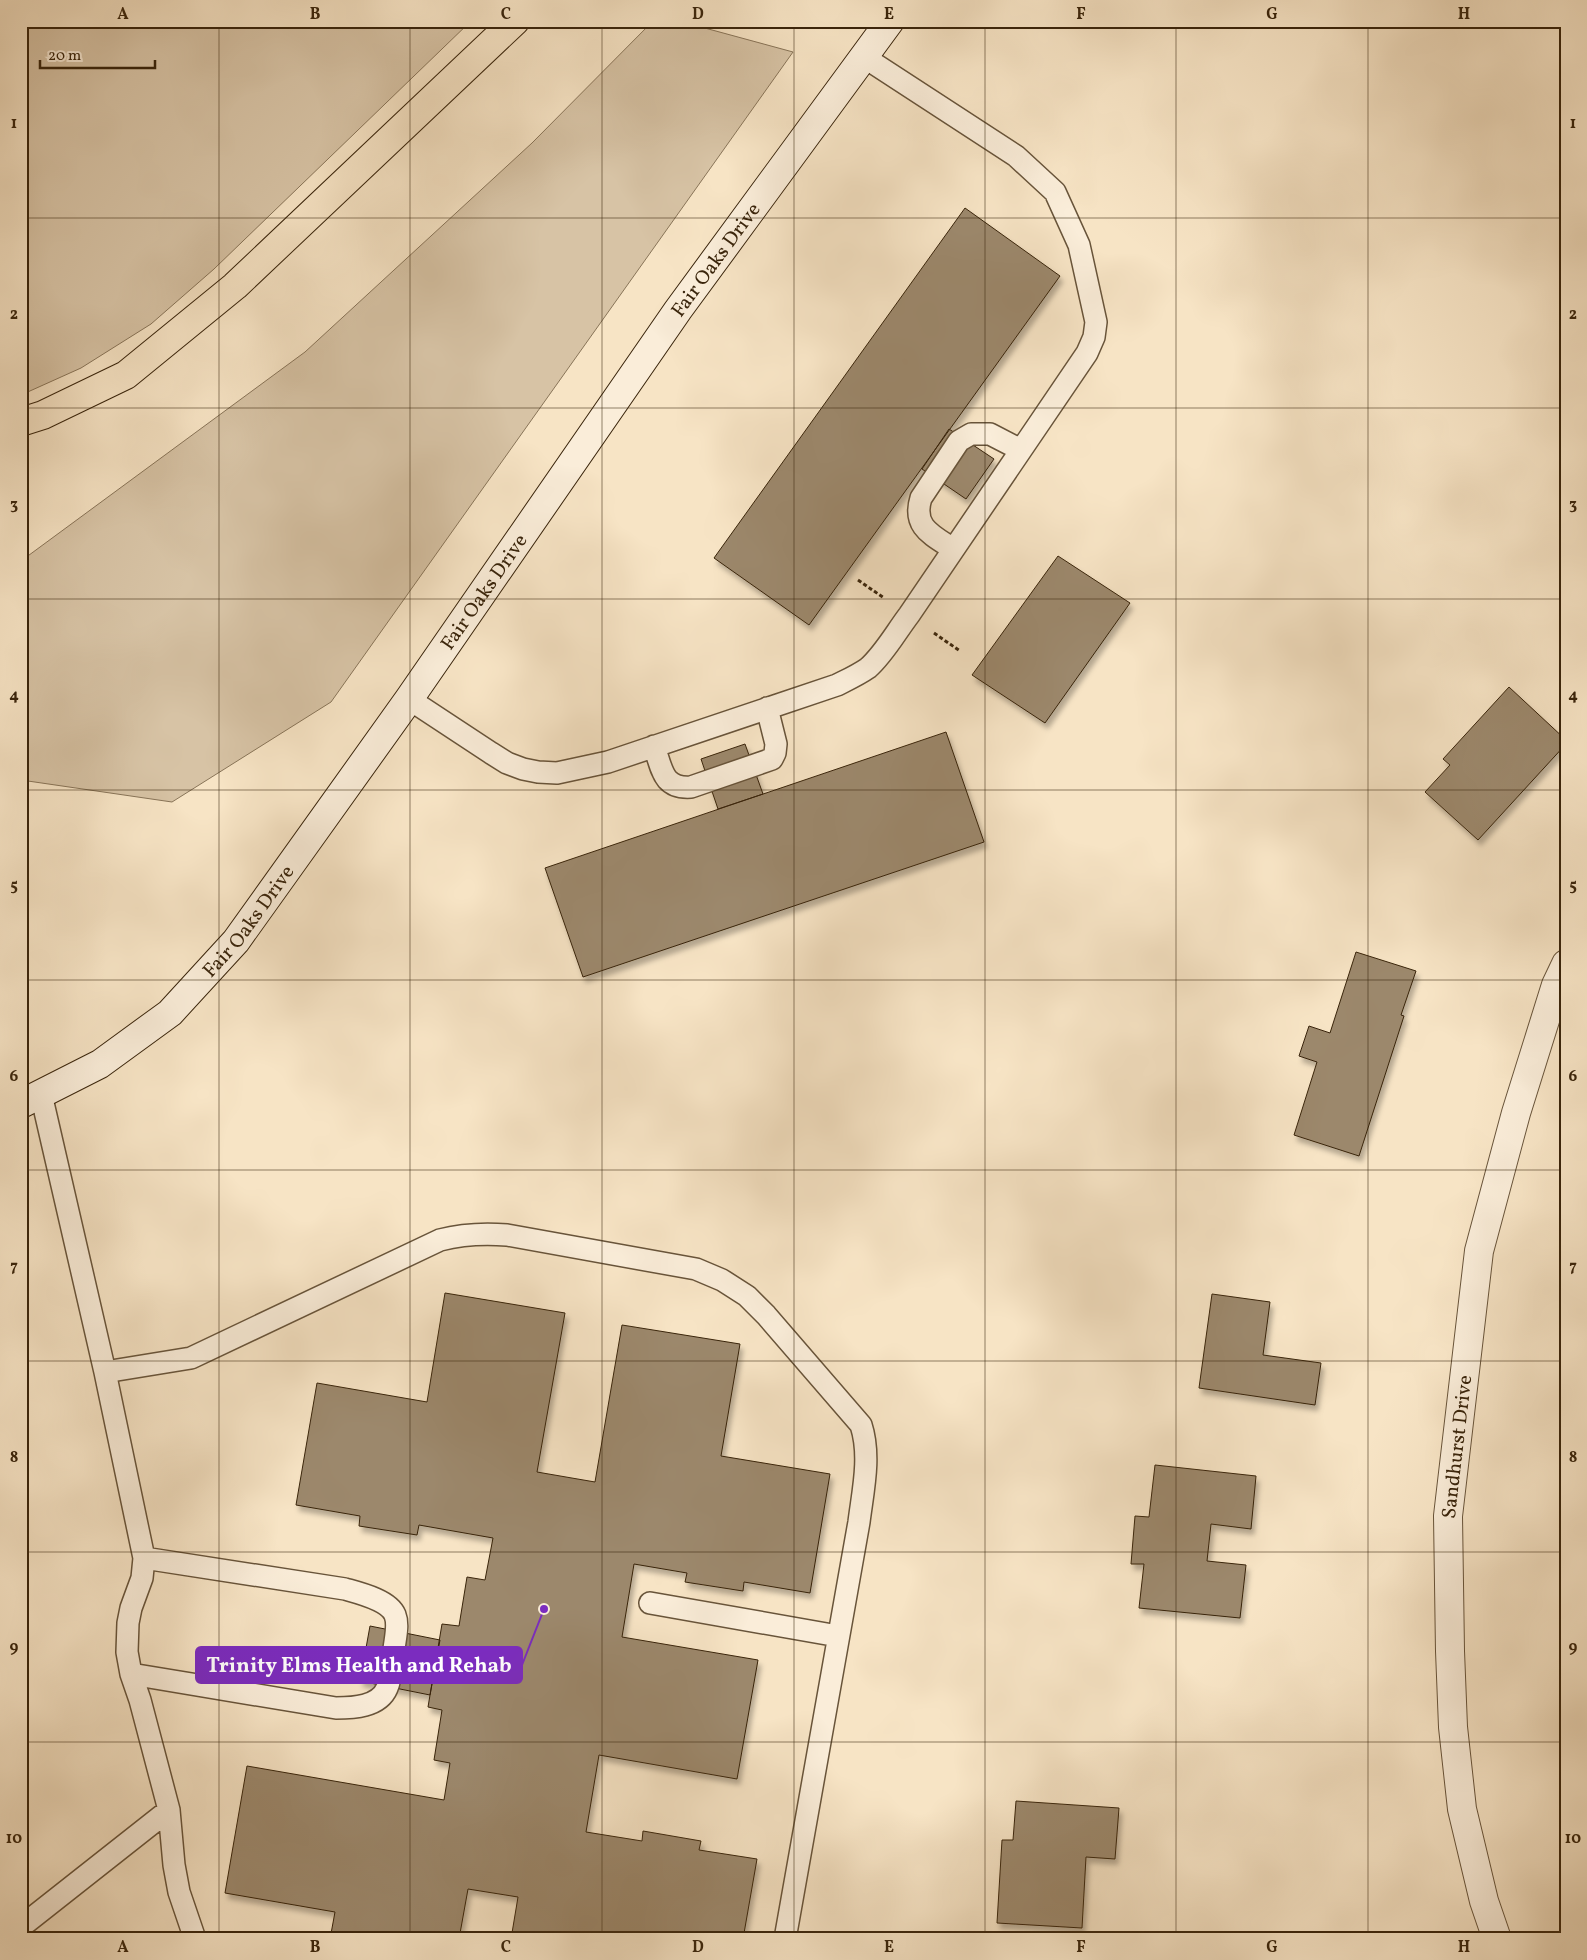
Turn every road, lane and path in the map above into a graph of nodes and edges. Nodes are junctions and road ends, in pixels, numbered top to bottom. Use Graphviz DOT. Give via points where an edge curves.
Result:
graph roads {
  1 [pos="515,21"];
  2 [pos="890,21"];
  3 [pos="864,57"];
  4 [pos="21,422"];
  5 [pos="1021,450"];
  6 [pos="954,549"];
  7 [pos="858,580"];
  8 [pos="889,602"];
  9 [pos="928,628"];
  10 [pos="960,651"];
  11 [pos="409,699"];
  12 [pos="767,708"];
  13 [pos="654,746"];
  14 [pos="1566,964"];
  15 [pos="31,1099"];
  16 [pos="104,1372"];
  17 [pos="144,1558"];
  18 [pos="650,1603"];
  19 [pos="838,1636"];
  20 [pos="131,1674"];
  21 [pos="169,1810"];
  22 [pos="21,1924"];
  23 [pos="195,1939"];
  24 [pos="785,1939"];
  25 [pos="1497,1939"];
  1 -- 4 [label="highway" via="235,286 126,375 43,415"];
  2 -- 3 [label="street, Fair Oaks Drive"];
  3 -- 5 [label="lane" via="1016,156 1039,176 1055,192 1079,245 1096,322 1094,337 1087,353"];
  3 -- 11 [label="street, Fair Oaks Drive" via="678,310"];
  5 -- 6 [label="lane"];
  5 -- 6 [label="lane" via="990,434 971,434 959,441 921,498 918,508 918,520"];
  6 -- 12 [label="lane" via="869,667 837,685"];
  7 -- 8 [label="path"];
  9 -- 10 [label="path"];
  11 -- 13 [label="lane" via="507,763 538,772 580,769"];
  11 -- 15 [label="street, Fair Oaks Drive" via="236,941 170,1013 100,1064"];
  12 -- 13 [label="lane"];
  12 -- 13 [label="lane" via="776,744 772,759 691,787 674,786 668,782"];
  14 -- 25 [label="street, Sandhurst Drive" via="1556,984 1516,1113 1479,1251 1448,1516 1453,1727 1462,1809 1484,1901"];
  15 -- 16 [label="lane"];
  16 -- 17 [label="lane"];
  16 -- 19 [label="lane" via="191,1358 440,1240 461,1234 507,1235 696,1268 747,1296 861,1425 866,1441 866,1467"];
  17 -- 20 [label="lane" via="127,1637"];
  17 -- 20 [label="lane" via="365,1594 391,1609 397,1628 387,1688 379,1698 354,1708 336,1708"];
  18 -- 19 [label="lane"];
  19 -- 24 [label="lane"];
  20 -- 21 [label="lane"];
  21 -- 22 [label="lane"];
  21 -- 23 [label="lane" via="179,1892"];
}
